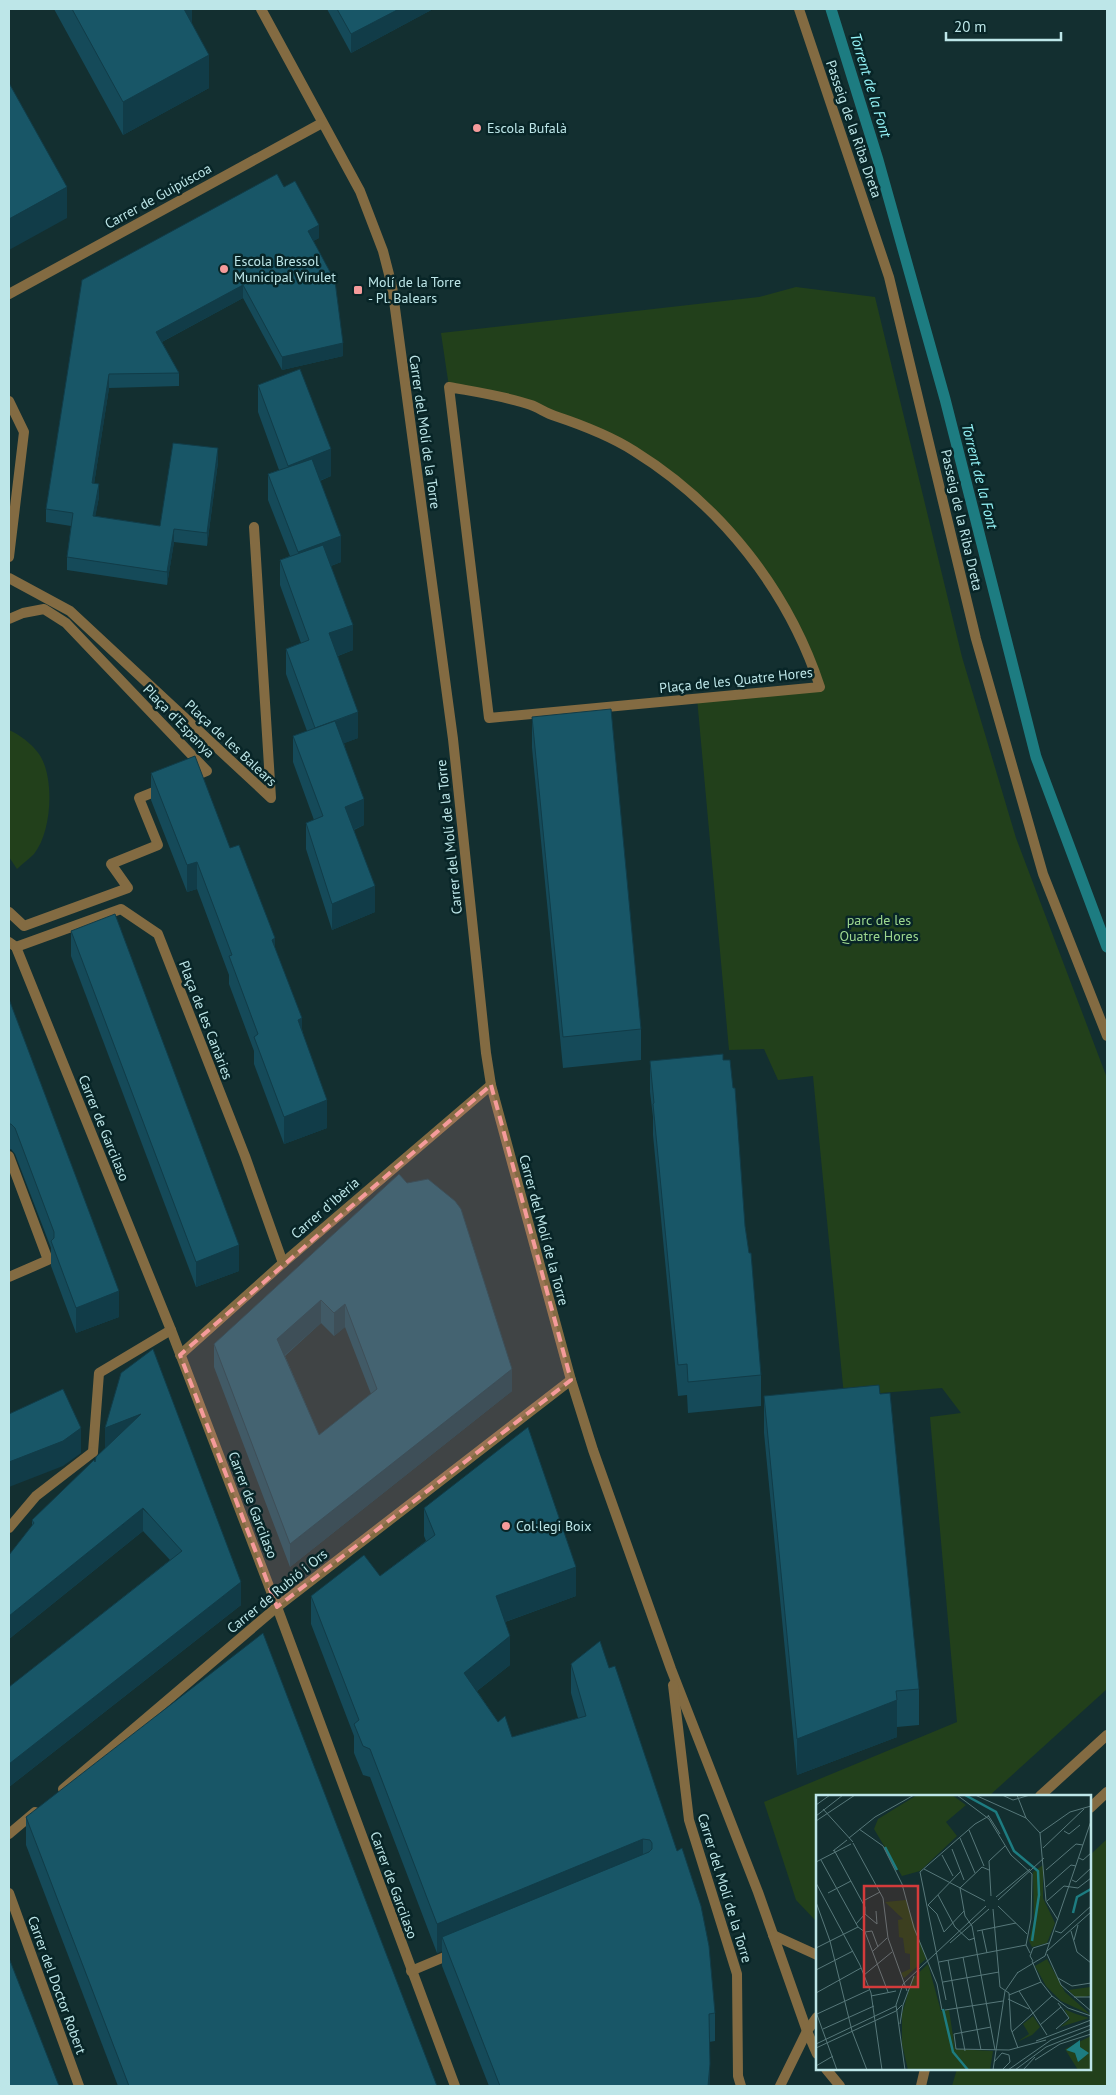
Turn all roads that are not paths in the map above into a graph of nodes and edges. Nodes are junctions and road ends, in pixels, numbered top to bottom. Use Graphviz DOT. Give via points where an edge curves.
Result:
graph roads {
  1 [pos="261,9"];
  2 [pos="798,9"];
  3 [pos="322,123"];
  4 [pos="9,294"];
  5 [pos="449,387"];
  6 [pos="9,401"];
  7 [pos="254,527"];
  8 [pos="9,557"];
  9 [pos="9,578"];
  10 [pos="9,619"];
  11 [pos="9,912"];
  12 [pos="13,944"];
  13 [pos="1107,1036"];
  14 [pos="491,1086"];
  15 [pos="9,1156"];
  16 [pos="283,1263"];
  17 [pos="9,1278"];
  18 [pos="171,1330"];
  19 [pos="180,1355"];
  20 [pos="571,1380"];
  21 [pos="9,1528"];
  22 [pos="277,1607"];
  23 [pos="671,1669"];
  24 [pos="1107,1735"];
  25 [pos="1107,1792"];
  26 [pos="1041,1795"];
  27 [pos="1091,1807"];
  28 [pos="9,1834"];
  29 [pos="9,1893"];
  30 [pos="773,1935"];
  31 [pos="466,1948"];
  32 [pos="816,1955"];
  33 [pos="412,1971"];
  34 [pos="816,2019"];
  35 [pos="807,2030"];
  36 [pos="816,2052"];
  37 [pos="827,2070"];
  38 [pos="925,2070"];
  39 [pos="79,2086"];
  40 [pos="455,2086"];
  41 [pos="741,2086"];
  42 [pos="780,2086"];
  43 [pos="840,2086"];
  44 [pos="921,2086"];
  1 -- 3 [label="street, Carrer del Molí de la Torre"];
  2 -- 13 [label="street, Passeig de la Riba Dreta" via="889,277 976,639 1043,874"];
  3 -- 4 [label="street, Carrer de Guipúscoa"];
  3 -- 14 [label="street, Carrer del Molí de la Torre" via="360,191 383,251 392,286 453,740"];
  5 -- 5 [label="street, Plaça de les Quatre Hores" via="489,718 820,686 801,636 777,594 747,552 686,490 633,450 579,423 531,405"];
  6 -- 8 [label="street" via="24,432"];
  7 -- 9 [label="street, Plaça de les Balears" via="270,798 70,611"];
  10 -- 11 [label="street, Plaça d'Espanya" via="44,610 66,623 207,771 139,798 158,845 111,864 128,888 24,926"];
  12 -- 16 [label="street, Plaça de les Canàries" via="121,909 158,934"];
  12 -- 18 [label="street, Carrer de Garcilaso"];
  14 -- 16 [label="street, Carrer d'Ibèria"];
  14 -- 20 [label="street, Carrer del Molí de la Torre"];
  15 -- 17 [label="street" via="48,1260"];
  16 -- 19 [label="street, Carrer d'Ibèria"];
  18 -- 19 [label="street, Carrer de Garcilaso"];
  18 -- 21 [label="street" via="99,1373 93,1452 36,1496"];
  19 -- 22 [label="street, Carrer de Garcilaso"];
  20 -- 22 [label="street, Carrer de Rubió i Ors"];
  20 -- 23 [label="street, Carrer del Molí de la Torre"];
  22 -- 28 [label="street, Carrer de Rubió i Ors"];
  22 -- 33 [label="street, Carrer de Garcilaso"];
  23 -- 30 [label="street, Carrer del Molí de la Torre"];
  23 -- 41 [label="street, Carrer del Molí de la Torre" via="688,1820 737,1974 738,2076"];
  24 -- 26 [label="street"];
  25 -- 27 [label="street"];
  29 -- 39 [label="street, Carrer del Doctor Robert"];
  30 -- 32 [label="street"];
  30 -- 35 [label="street, Carrer del Molí de la Torre"];
  31 -- 33 [label="street"];
  33 -- 40 [label="street, Carrer de Garcilaso"];
  34 -- 35 [label="street"];
  35 -- 36 [label="street, Carrer del Molí de la Torre"];
  35 -- 42 [label="street"];
  37 -- 43 [label="street"];
  38 -- 44 [label="street"];
}
